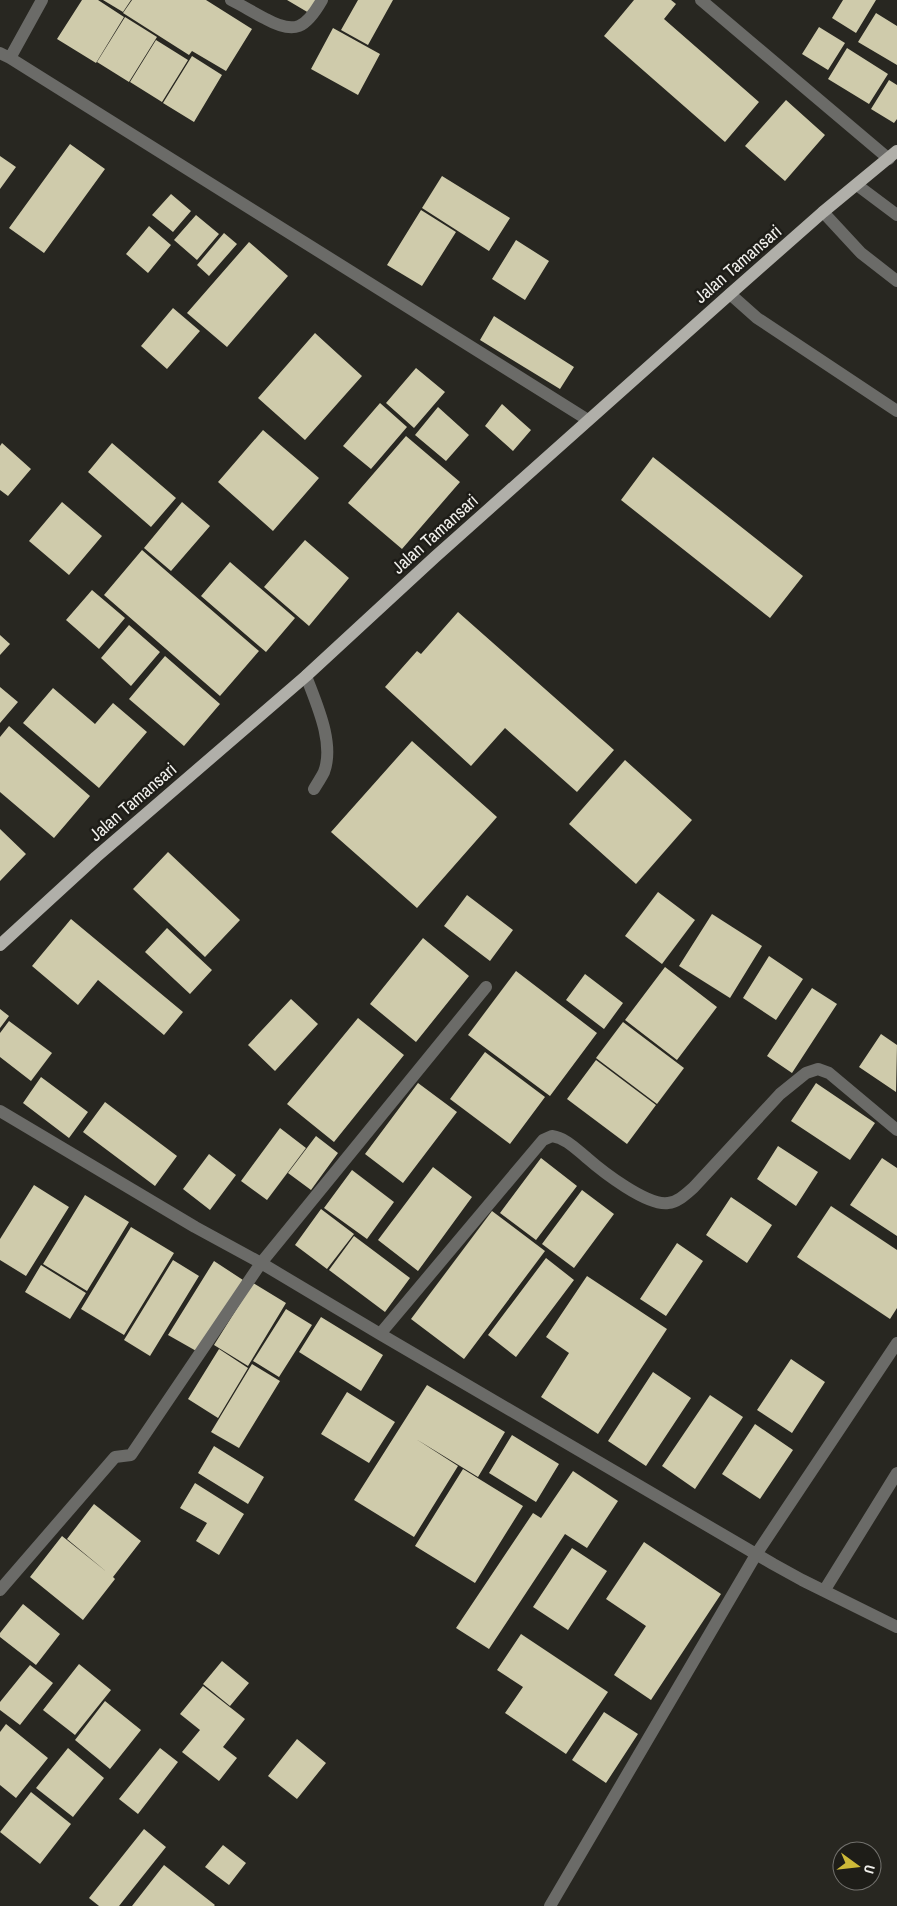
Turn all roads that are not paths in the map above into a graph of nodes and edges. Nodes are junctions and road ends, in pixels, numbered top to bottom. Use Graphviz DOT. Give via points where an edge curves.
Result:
graph roads {
  1 [pos="42,0"];
  2 [pos="231,0"];
  3 [pos="322,0"];
  4 [pos="701,0"];
  5 [pos="5,56"];
  6 [pos="893,155"];
  7 [pos="857,185"];
  8 [pos="823,212"];
  9 [pos="897,214"];
  10 [pos="897,281"];
  11 [pos="730,294"];
  12 [pos="897,411"];
  13 [pos="588,420"];
  14 [pos="306,676"];
  15 [pos="314,789"];
  16 [pos="0,945"];
  17 [pos="486,987"];
  18 [pos="0,1111"];
  19 [pos="897,1130"];
  20 [pos="261,1263"];
  21 [pos="380,1334"];
  22 [pos="897,1344"];
  23 [pos="897,1473"];
  24 [pos="757,1553"];
  25 [pos="0,1590"];
  26 [pos="824,1591"];
  27 [pos="897,1627"];
  28 [pos="550,1906"];
  1 -- 5 [label="street"];
  2 -- 3 [label="street" via="281,28 293,28 313,15"];
  4 -- 6 [label="street"];
  5 -- 13 [label="street"];
  6 -- 7 [label="main road, Jalan Tamansari"];
  7 -- 8 [label="main road, Jalan Tamansari"];
  7 -- 9 [label="street"];
  8 -- 10 [label="street" via="861,253"];
  8 -- 11 [label="main road, Jalan Tamansari"];
  11 -- 12 [label="street" via="757,318"];
  11 -- 13 [label="main road, Jalan Tamansari"];
  13 -- 14 [label="main road, Jalan Tamansari"];
  14 -- 15 [label="street" via="327,743 324,772"];
  14 -- 16 [label="main road, Jalan Tamansari" via="96,856"];
  17 -- 20 [label="street"];
  18 -- 20 [label="street"];
  19 -- 21 [label="street" via="829,1073 818,1069 806,1073 780,1094 694,1187 680,1199 667,1203 644,1197 598,1168 566,1140 552,1136 543,1140"];
  20 -- 21 [label="street"];
  20 -- 25 [label="street" via="132,1455 115,1457"];
  21 -- 24 [label="street"];
  22 -- 24 [label="street"];
  23 -- 26 [label="street"];
  24 -- 26 [label="street"];
  24 -- 28 [label="street"];
  26 -- 27 [label="street"];
}
